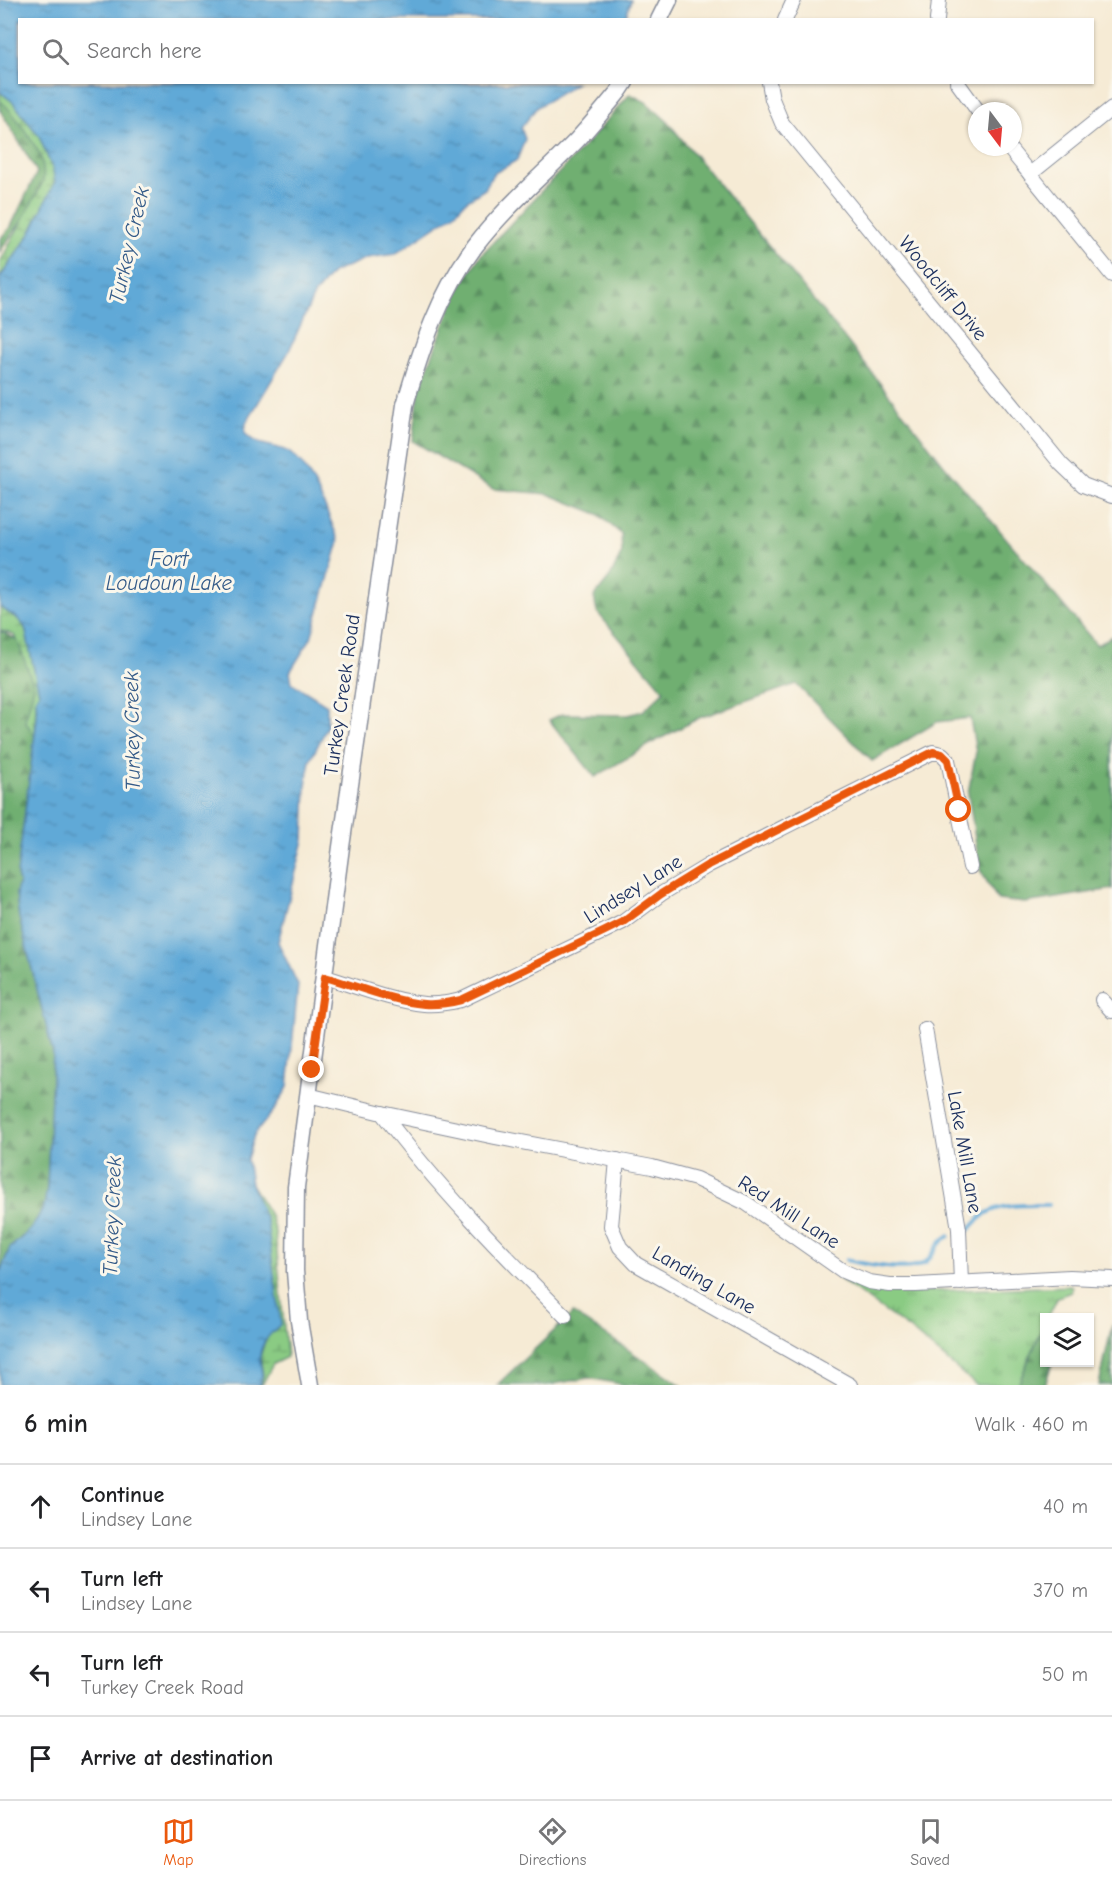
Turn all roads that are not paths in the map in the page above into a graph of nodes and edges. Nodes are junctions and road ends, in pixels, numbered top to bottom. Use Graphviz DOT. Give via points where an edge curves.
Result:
graph roads {
  1 [pos="669,0"];
  2 [pos="794,0"];
  3 [pos="939,0"];
  4 [pos="660,18"];
  5 [pos="786,18"];
  6 [pos="938,18"];
  7 [pos="624,84"];
  8 [pos="769,84"];
  9 [pos="958,84"];
  10 [pos="971,102"];
  11 [pos="1112,108"];
  12 [pos="1015,156"];
  13 [pos="1030,174"];
  14 [pos="1112,275"];
  15 [pos="1112,496"];
  16 [pos="970,867"];
  17 [pos="325,977"];
  18 [pos="1102,1000"];
  19 [pos="1112,1011"];
  20 [pos="925,1029"];
  21 [pos="308,1095"];
  22 [pos="382,1113"];
  23 [pos="616,1160"];
  24 [pos="1112,1279"];
  25 [pos="961,1283"];
  26 [pos="565,1316"];
  27 [pos="310,1385"];
  28 [pos="850,1385"];
  1 -- 4 [label="street"];
  2 -- 5 [label="street"];
  3 -- 6 [label="street"];
  7 -- 17 [label="street, Turkey Creek Road" via="578,139 513,202 474,247 443,299 422,348 405,405"];
  8 -- 15 [label="street, Woodcliff Drive" via="782,123 1061,464 1083,484"];
  9 -- 10 [label="street"];
  11 -- 13 [label="street"];
  12 -- 13 [label="street"];
  13 -- 14 [label="street"];
  16 -- 17 [label="street, Lindsey Lane" via="948,760 933,752 708,865 623,922 461,1000 423,1004"];
  17 -- 21 [label="street, Turkey Creek Road"];
  18 -- 19 [label="street"];
  20 -- 25 [label="street, Lake Mill Lane" via="958,1229"];
  21 -- 22 [label="street, Red Mill Lane"];
  21 -- 27 [label="street, Turkey Creek Road" via="294,1230 299,1322"];
  22 -- 23 [label="street, Red Mill Lane"];
  22 -- 26 [label="street" via="483,1232"];
  23 -- 25 [label="street, Red Mill Lane" via="696,1179 746,1203 843,1272 869,1282"];
  23 -- 28 [label="street, Landing Lane" via="610,1226 620,1247 636,1264"];
  24 -- 25 [label="street, Red Mill Lane" via="1070,1277"];
}
